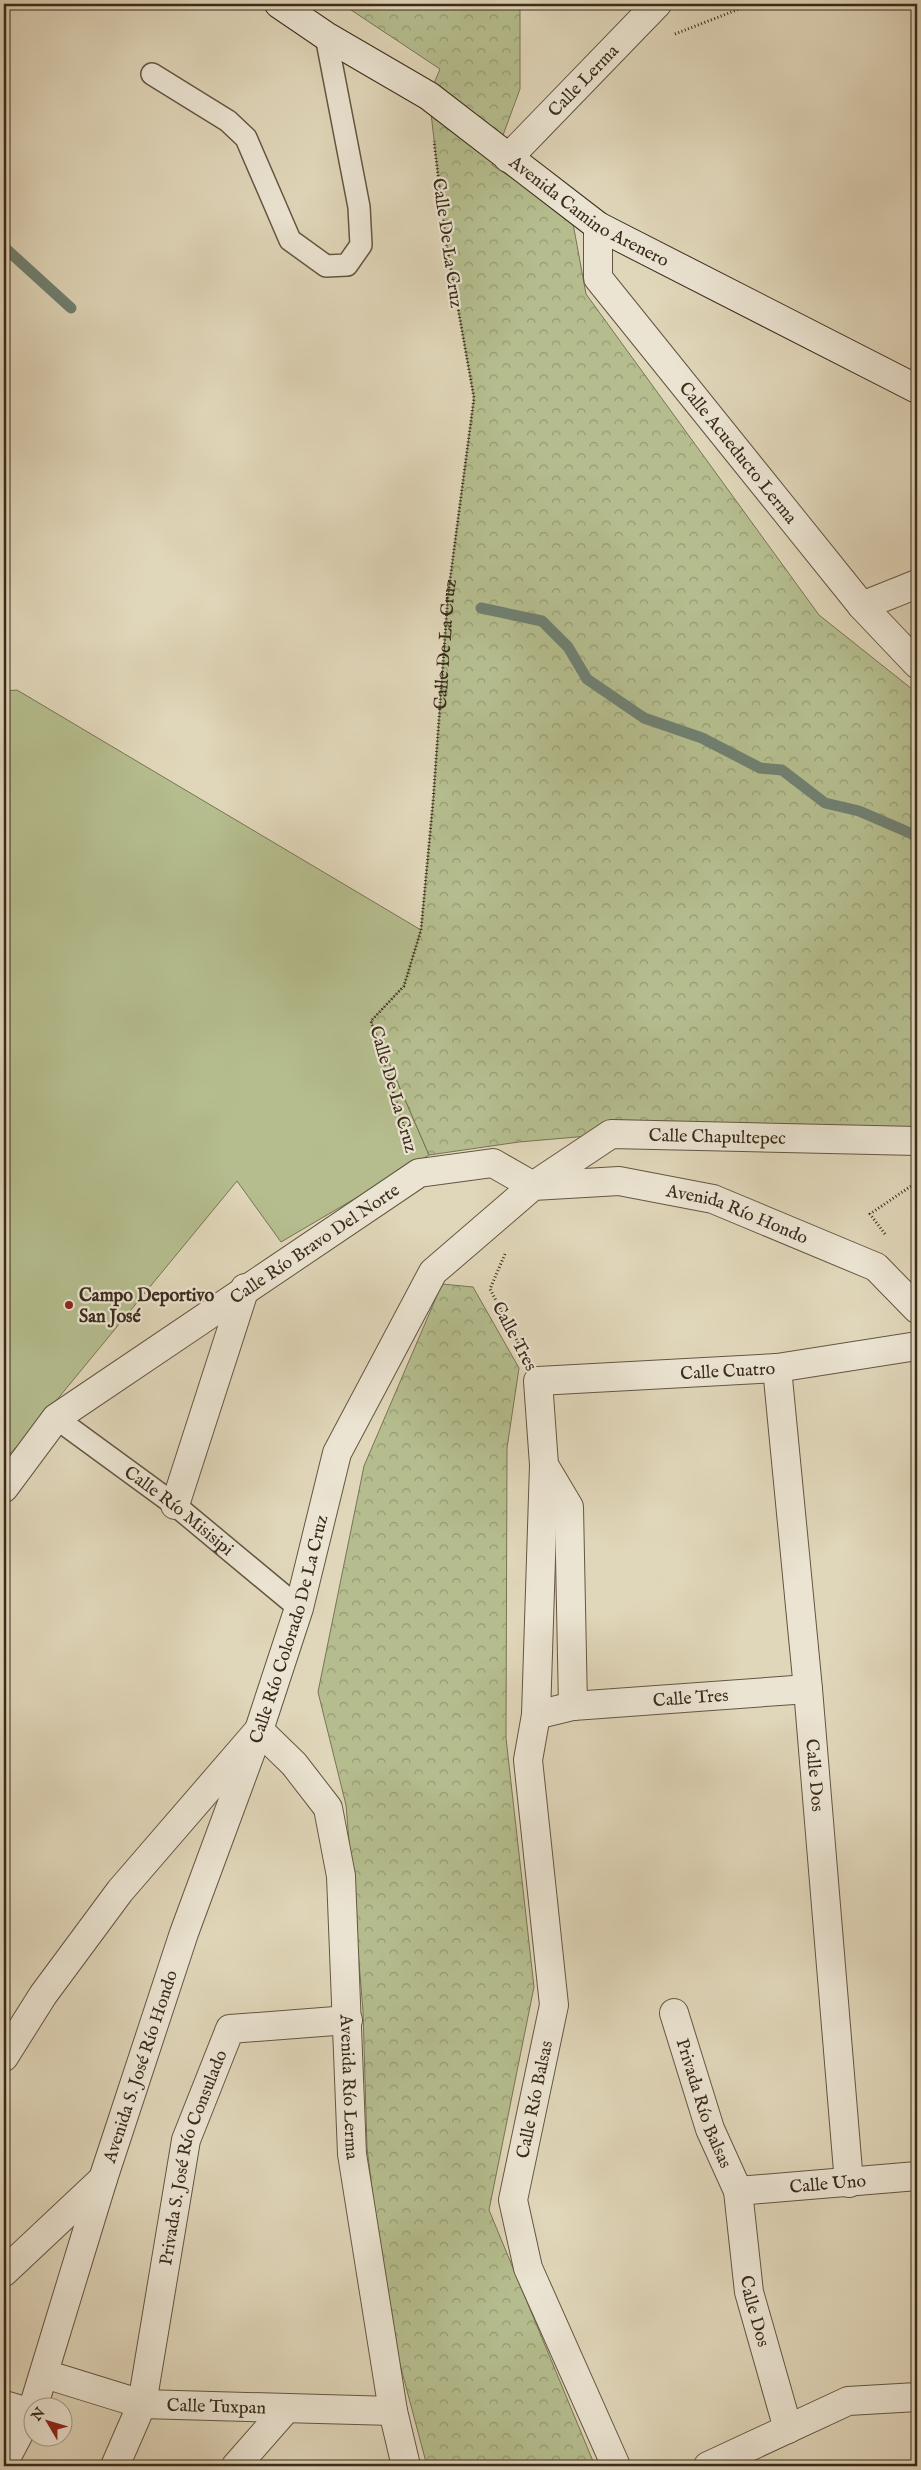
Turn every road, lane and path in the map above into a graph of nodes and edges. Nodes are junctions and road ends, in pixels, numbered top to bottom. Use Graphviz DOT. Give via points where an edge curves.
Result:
graph roads {
  1 [pos="279,4"];
  2 [pos="657,4"];
  3 [pos="326,36"];
  4 [pos="152,74"];
  5 [pos="429,96"];
  6 [pos="508,158"];
  7 [pos="598,226"];
  8 [pos="917,389"];
  9 [pos="917,584"];
  10 [pos="862,606"];
  11 [pos="917,664"];
  12 [pos="917,1141"];
  13 [pos="419,1172"];
  14 [pos="917,1182"];
  15 [pos="533,1186"];
  16 [pos="889,1240"];
  17 [pos="508,1246"];
  18 [pos="245,1288"];
  19 [pos="917,1309"];
  20 [pos="917,1346"];
  21 [pos="777,1368"];
  22 [pos="538,1381"];
  23 [pos="56,1418"];
  24 [pos="544,1465"];
  25 [pos="4,1488"];
  26 [pos="175,1505"];
  27 [pos="299,1608"];
  28 [pos="808,1689"];
  29 [pos="573,1706"];
  30 [pos="536,1715"];
  31 [pos="259,1730"];
  32 [pos="674,2013"];
  33 [pos="348,2020"];
  34 [pos="4,2057"];
  35 [pos="917,2176"];
  36 [pos="103,2179"];
  37 [pos="849,2183"];
  38 [pos="738,2191"];
  39 [pos="4,2272"];
  40 [pos="45,2374"];
  41 [pos="917,2397"];
  42 [pos="36,2398"];
  43 [pos="142,2404"];
  44 [pos="4,2405"];
  45 [pos="22,2408"];
  46 [pos="286,2409"];
  47 [pos="393,2411"];
  48 [pos="22,2429"];
  49 [pos="788,2429"];
  50 [pos="4,2462"];
  51 [pos="115,2466"];
  52 [pos="236,2466"];
  53 [pos="406,2466"];
  54 [pos="616,2466"];
  55 [pos="708,2466"];
  1 -- 3 [label="street, Avenida Camino Arenero"];
  2 -- 6 [label="street, Calle Lerma"];
  3 -- 4 [label="lane" via="359,207 361,246 347,265 326,266 290,240 246,138 228,121"];
  3 -- 5 [label="street, Avenida Camino Arenero"];
  5 -- 6 [label="street, Avenida Camino Arenero"];
  5 -- 13 [label="path, Calle De La Cruz" via="444,235 474,398 448,595 420,930 404,986 371,1021"];
  6 -- 7 [label="street, Avenida Camino Arenero"];
  7 -- 8 [label="street, Avenida Camino Arenero"];
  7 -- 10 [label="street, Calle Acueducto Lerma" via="598,278"];
  9 -- 10 [label="street"];
  10 -- 11 [label="street, Calle Acueducto Lerma"];
  12 -- 15 [label="street, Calle Chapultepec" via="610,1134"];
  13 -- 15 [label="street, Calle Río Bravo Del Norte" via="493,1162"];
  13 -- 18 [label="street, Calle Río Bravo Del Norte"];
  14 -- 16 [label="path" via="870,1214"];
  15 -- 19 [label="street, Avenida Río Hondo" via="619,1181 714,1199 876,1267"];
  15 -- 27 [label="street, Calle Río Colorado De La Cruz" via="433,1272 338,1452"];
  17 -- 22 [label="path, Calle Tres" via="490,1289"];
  18 -- 23 [label="street, Calle Río Bravo Del Norte"];
  18 -- 26 [label="street"];
  20 -- 21 [label="street, Calle Cuatro"];
  21 -- 22 [label="street, Calle Cuatro"];
  21 -- 28 [label="street, Calle Dos"];
  22 -- 24 [label="street, Calle Tres"];
  23 -- 25 [label="street, Calle Río Bravo Del Norte"];
  23 -- 26 [label="lane, Calle Río Misisipi"];
  24 -- 29 [label="street, Calle Tres" via="569,1507"];
  24 -- 30 [label="street, Calle Tres"];
  26 -- 27 [label="lane, Calle Río Misisipi"];
  27 -- 31 [label="street, Calle Río Colorado De La Cruz"];
  28 -- 29 [label="street, Calle Tres"];
  28 -- 37 [label="street, Calle Dos"];
  29 -- 30 [label="street, Calle Tres"];
  30 -- 54 [label="street, Calle Río Balsas" via="528,1760 554,2005 513,2200 528,2268"];
  31 -- 33 [label="street, Avenida Río Lerma" via="294,1764 328,1808 341,1876"];
  31 -- 34 [label="street, Calle Río Colorado De La Cruz" via="120,1891 43,1995"];
  31 -- 36 [label="street, Avenida S. José Río Hondo" via="184,1933"];
  32 -- 38 [label="street, Privada Río Balsas" via="710,2130"];
  33 -- 43 [label="street, Privada S. José Río Consulado" via="230,2029 186,2140"];
  33 -- 47 [label="street, Avenida Río Lerma" via="352,2154"];
  35 -- 37 [label="street, Calle Uno"];
  36 -- 39 [label="street"];
  36 -- 40 [label="street, Avenida S. José Río Hondo"];
  37 -- 38 [label="street, Calle Uno"];
  38 -- 49 [label="street, Calle Dos" via="749,2292"];
  40 -- 42 [label="street, Avenida S. José Río Hondo"];
  40 -- 43 [label="street, Calle Tuxpan"];
  41 -- 49 [label="street" via="848,2401"];
  43 -- 46 [label="street, Calle Tuxpan"];
  43 -- 51 [label="street"];
  44 -- 45 [label="street"];
  46 -- 47 [label="street, Calle Tuxpan"];
  46 -- 52 [label="street"];
  47 -- 53 [label="street, Avenida Río Lerma"];
  48 -- 50 [label="street, Avenida S. José Río Hondo"];
  49 -- 55 [label="street"];
}
